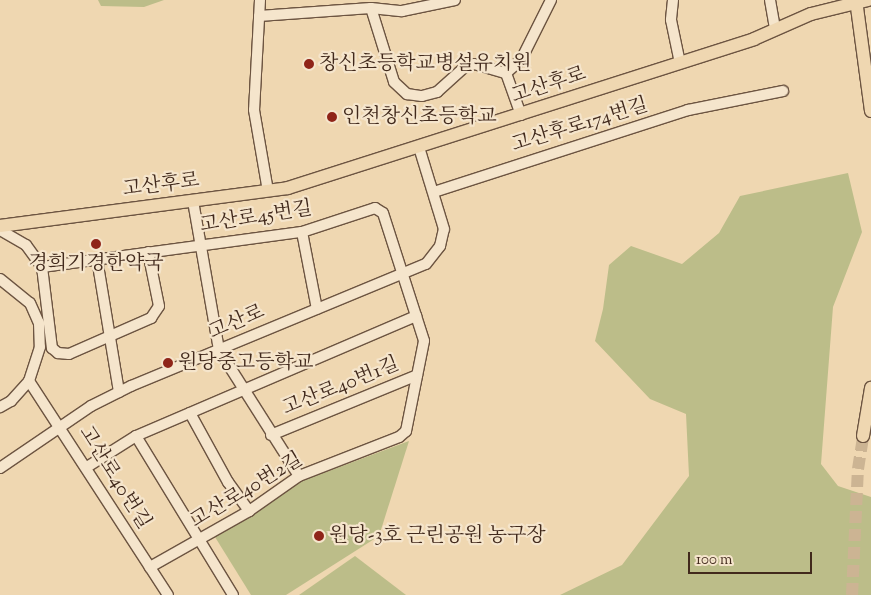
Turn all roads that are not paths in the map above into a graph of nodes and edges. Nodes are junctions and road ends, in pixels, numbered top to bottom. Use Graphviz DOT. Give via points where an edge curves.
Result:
graph roads {
  1 [pos="260,0"];
  2 [pos="455,0"];
  3 [pos="551,0"];
  4 [pos="674,0"];
  5 [pos="770,0"];
  6 [pos="860,1"];
  7 [pos="371,8"];
  8 [pos="259,16"];
  9 [pos="775,28"];
  10 [pos="680,63"];
  11 [pos="506,73"];
  12 [pos="783,91"];
  13 [pos="871,111"];
  14 [pos="521,115"];
  15 [pos="419,148"];
  16 [pos="268,191"];
  17 [pos="434,192"];
  18 [pos="194,201"];
  19 [pos="0,226"];
  20 [pos="0,230"];
  21 [pos="302,232"];
  22 [pos="200,245"];
  23 [pos="148,252"];
  24 [pos="97,259"];
  25 [pos="42,267"];
  26 [pos="402,274"];
  27 [pos="0,279"];
  28 [pos="317,309"];
  29 [pos="416,316"];
  30 [pos="111,336"];
  31 [pos="218,350"];
  32 [pos="417,374"];
  33 [pos="29,382"];
  34 [pos="871,388"];
  35 [pos="242,390"];
  36 [pos="119,392"];
  37 [pos="0,407"];
  38 [pos="190,413"];
  39 [pos="61,426"];
  40 [pos="272,435"];
  41 [pos="136,436"];
  42 [pos="863,436"];
  43 [pos="87,467"];
  44 [pos="0,468"];
  45 [pos="299,476"];
  46 [pos="249,511"];
  47 [pos="198,540"];
  48 [pos="150,567"];
  49 [pos="168,595"];
  50 [pos="233,595"];
  1 -- 8 [label="street"];
  2 -- 7 [label="street" via="402,10"];
  3 -- 11 [label="street" via="521,60"];
  4 -- 10 [label="street" via="671,20"];
  5 -- 9 [label="street"];
  6 -- 9 [label="main road, 고산후로"];
  6 -- 13 [label="main road"];
  7 -- 8 [label="street"];
  7 -- 11 [label="street" via="394,82 407,94 422,96 437,92 466,66 474,64"];
  8 -- 16 [label="street" via="254,110"];
  9 -- 10 [label="main road, 고산후로" via="754,39"];
  10 -- 14 [label="main road, 고산후로"];
  11 -- 14 [label="street"];
  12 -- 17 [label="street, 고산후로174번길" via="688,110"];
  14 -- 15 [label="main road, 고산후로"];
  15 -- 16 [label="main road, 고산후로" via="288,188"];
  15 -- 17 [label="street"];
  16 -- 18 [label="main road, 고산후로"];
  17 -- 26 [label="street, 고산로" via="444,228 440,246 426,264"];
  18 -- 19 [label="main road, 고산후로"];
  18 -- 22 [label="street"];
  20 -- 25 [label="street" via="26,245"];
  21 -- 22 [label="street, 고산로45번길"];
  21 -- 26 [label="street, 고산로45번길" via="375,208 383,212"];
  21 -- 28 [label="street"];
  22 -- 23 [label="street, 고산로45번길"];
  22 -- 31 [label="street"];
  23 -- 24 [label="street, 고산로45번길"];
  23 -- 30 [label="street" via="159,306 152,318"];
  24 -- 25 [label="street, 고산로45번길"];
  24 -- 30 [label="street"];
  25 -- 30 [label="street" via="52,348 58,353 69,354"];
  26 -- 28 [label="street, 고산로"];
  26 -- 29 [label="street, 고산로40번2길"];
  27 -- 33 [label="street" via="30,303 39,323 40,347"];
  28 -- 31 [label="street, 고산로"];
  29 -- 32 [label="street, 고산로40번2길" via="424,341"];
  29 -- 35 [label="street, 고산로40번1길"];
  30 -- 36 [label="street"];
  31 -- 35 [label="street"];
  31 -- 36 [label="street, 고산로"];
  32 -- 40 [label="street, 고산로40번1길"];
  32 -- 45 [label="street, 고산로40번2길" via="406,431 399,437"];
  33 -- 37 [label="street" via="11,401"];
  33 -- 39 [label="street, 고산로40번길"];
  34 -- 42 [label="main road"];
  35 -- 38 [label="street, 고산로40번1길"];
  35 -- 40 [label="street, 고산로40번1길"];
  36 -- 39 [label="street, 고산로"];
  38 -- 41 [label="street, 고산로40번1길"];
  38 -- 46 [label="street" via="228,482"];
  39 -- 43 [label="street, 고산로40번길"];
  39 -- 44 [label="street, 고산로"];
  40 -- 45 [label="street"];
  41 -- 43 [label="street, 고산로40번1길"];
  41 -- 47 [label="street"];
  43 -- 48 [label="street, 고산로40번길"];
  45 -- 46 [label="street, 고산로40번2길"];
  46 -- 47 [label="street, 고산로40번2길"];
  47 -- 48 [label="street, 고산로40번2길"];
  47 -- 50 [label="street"];
  48 -- 49 [label="street, 고산로40번길"];
}
